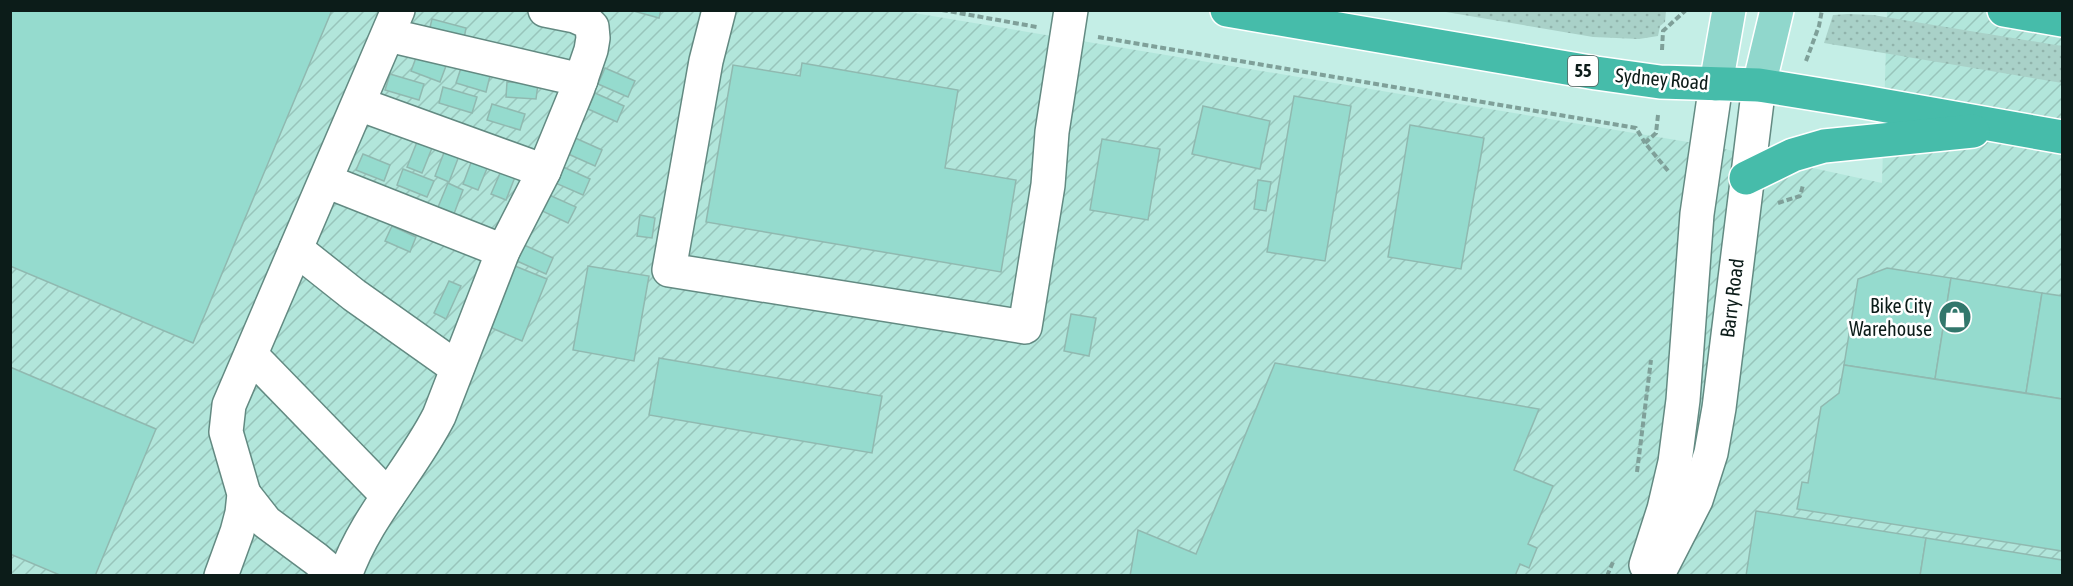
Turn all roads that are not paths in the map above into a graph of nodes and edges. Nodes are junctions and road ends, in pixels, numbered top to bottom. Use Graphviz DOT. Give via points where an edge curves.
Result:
graph roads {
  1 [pos="544,10"];
  2 [pos="719,10"];
  3 [pos="1227,10"];
  4 [pos="1729,10"];
  5 [pos="1777,10"];
  6 [pos="2004,10"];
  7 [pos="2051,16"];
  8 [pos="1070,21"];
  9 [pos="393,23"];
  10 [pos="581,81"];
  11 [pos="1716,84"];
  12 [pos="1759,86"];
  13 [pos="359,104"];
  14 [pos="2013,127"];
  15 [pos="2062,137"];
  16 [pos="544,171"];
  17 [pos="1746,178"];
  18 [pos="326,181"];
  19 [pos="296,249"];
  20 [pos="503,251"];
  21 [pos="251,355"];
  22 [pos="457,368"];
  23 [pos="244,494"];
  24 [pos="388,496"];
  25 [pos="221,576"];
  26 [pos="336,576"];
  27 [pos="345,576"];
  28 [pos="1642,576"];
  29 [pos="1658,576"];
  1 -- 10 [label="street" via="575,16 592,27 591,50"];
  2 -- 8 [label="street" via="706,61 669,270 1025,327"];
  3 -- 11 [label="highway, Sydney Road / 55" via="1596,73 1660,82"];
  4 -- 11 [label="main road, Barry Road"];
  5 -- 12 [label="main road, Barry Road"];
  6 -- 7 [label="highway"];
  9 -- 10 [label="street"];
  9 -- 13 [label="street"];
  10 -- 16 [label="street"];
  11 -- 12 [label="highway, Sydney Road / 55"];
  11 -- 28 [label="street, Barry Road" via="1697,214 1675,462"];
  12 -- 14 [label="highway, Sydney Road / 55"];
  12 -- 17 [label="street, Barry Road"];
  13 -- 16 [label="street"];
  13 -- 18 [label="street"];
  14 -- 15 [label="highway, Sydney Road / 55"];
  14 -- 17 [label="highway" via="1824,146 1793,155"];
  16 -- 20 [label="street"];
  17 -- 29 [label="street, Barry Road" via="1711,453 1696,500"];
  18 -- 19 [label="street"];
  18 -- 20 [label="street"];
  19 -- 21 [label="street"];
  19 -- 22 [label="street"];
  20 -- 22 [label="street"];
  21 -- 23 [label="street" via="229,405 226,432"];
  21 -- 24 [label="street"];
  22 -- 24 [label="street" via="427,441"];
  23 -- 25 [label="street" via="240,522"];
  23 -- 26 [label="street" via="266,522"];
  24 -- 27 [label="street" via="363,535"];
}
